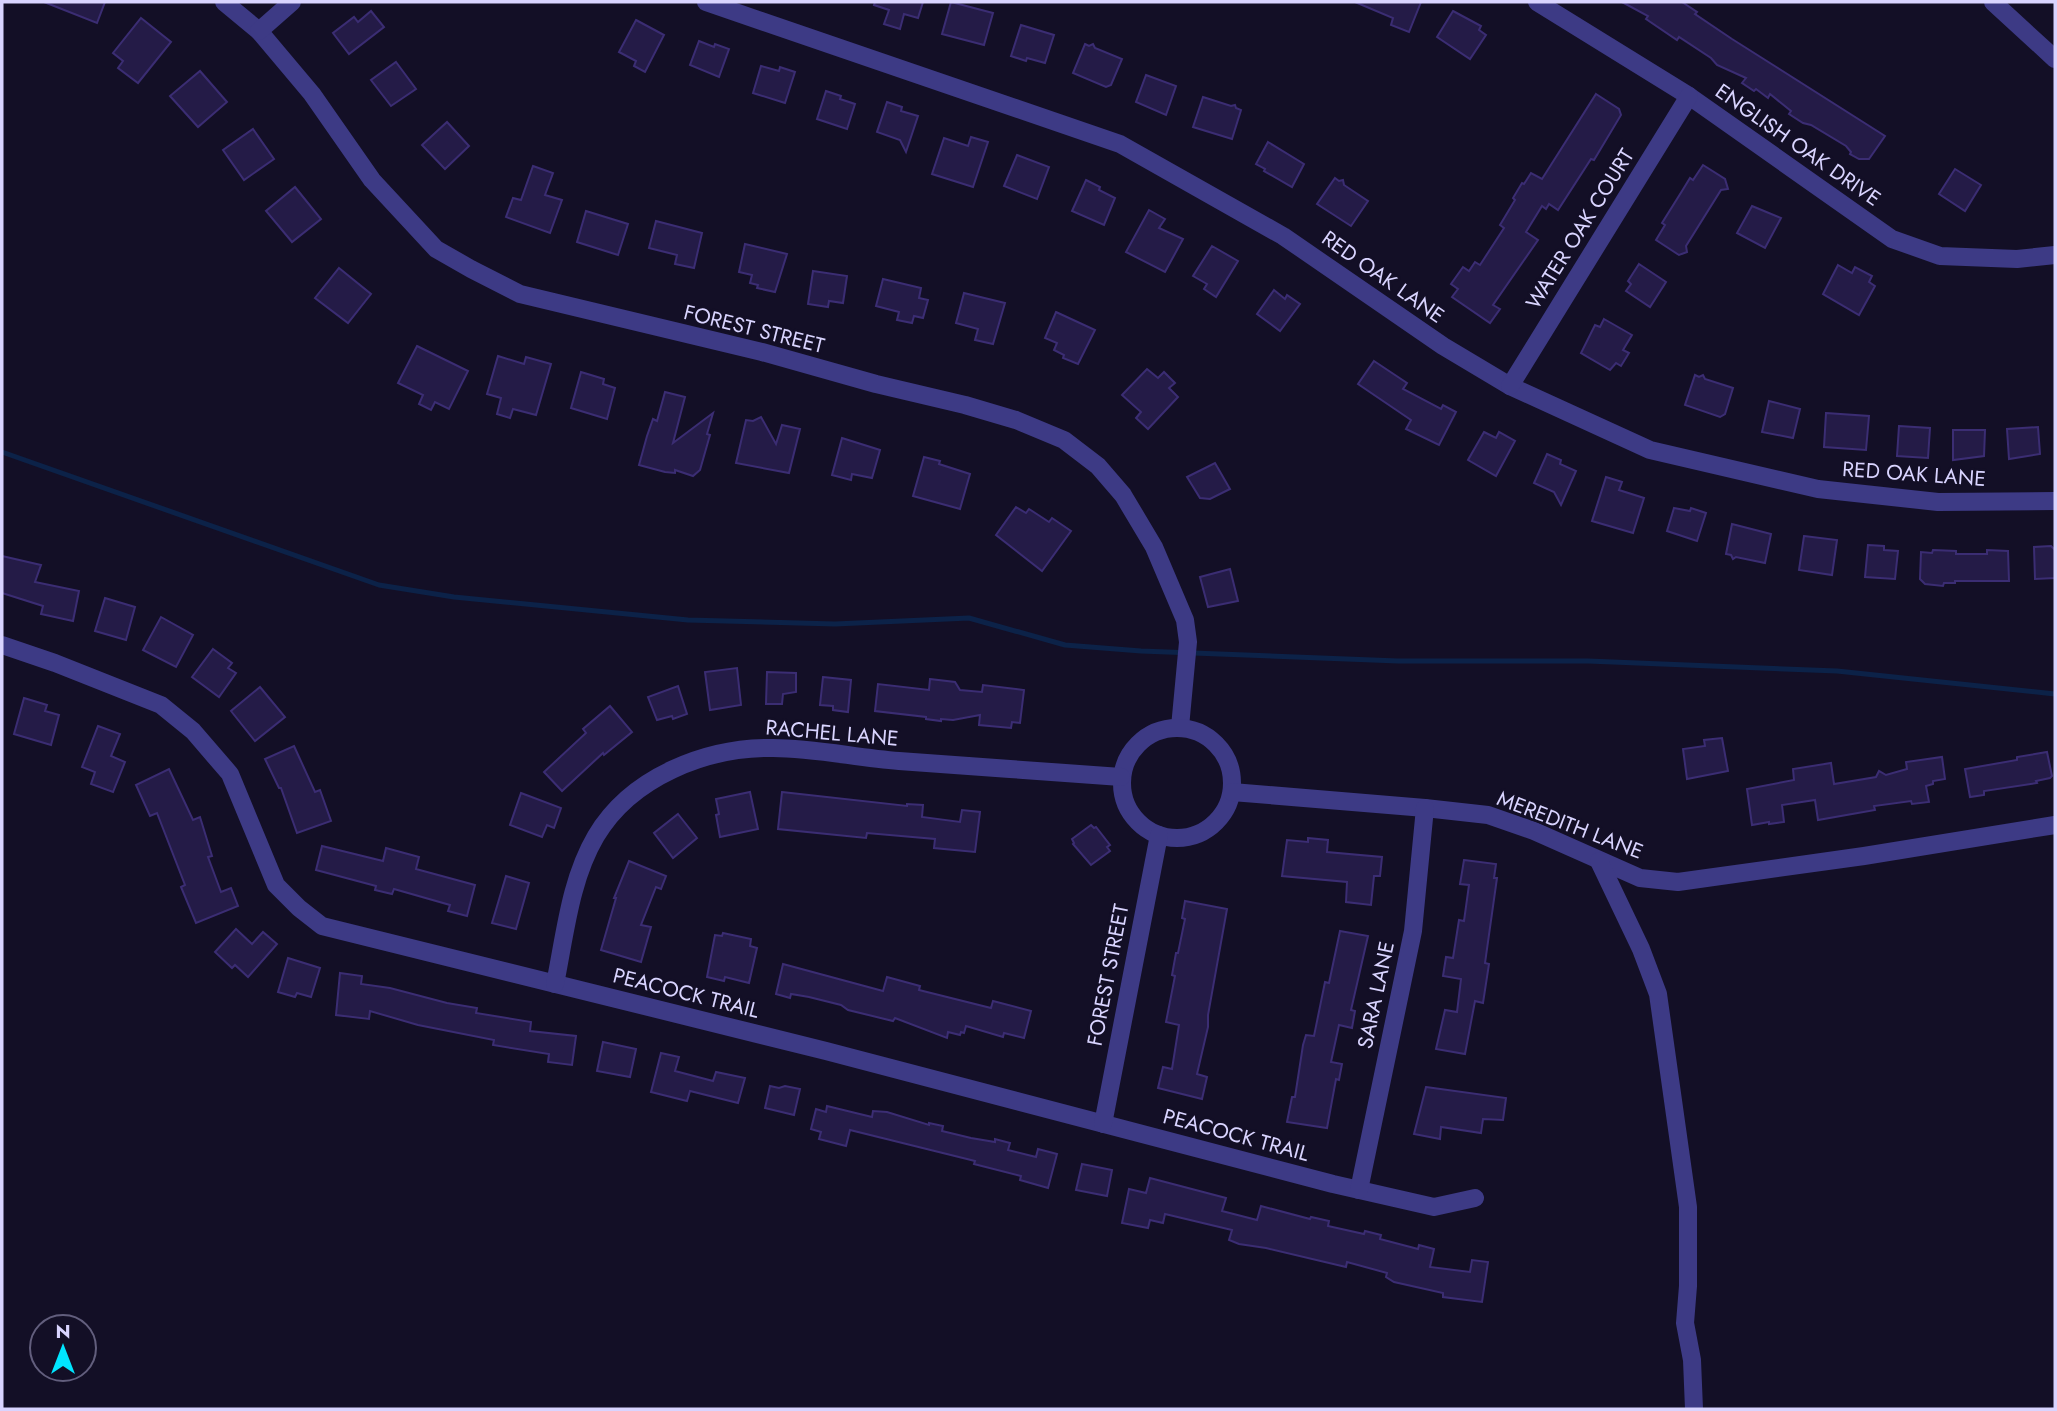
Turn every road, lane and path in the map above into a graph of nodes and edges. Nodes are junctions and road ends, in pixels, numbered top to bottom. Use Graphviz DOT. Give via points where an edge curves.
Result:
graph roads {
  1 [pos="225,2"];
  2 [pos="292,2"];
  3 [pos="706,2"];
  4 [pos="1537,2"];
  5 [pos="1993,2"];
  6 [pos="259,30"];
  7 [pos="2055,59"];
  8 [pos="1689,96"];
  9 [pos="2055,255"];
  10 [pos="1510,386"];
  11 [pos="2055,501"];
  12 [pos="2,645"];
  13 [pos="1180,727"];
  14 [pos="1121,777"];
  15 [pos="1232,792"];
  16 [pos="1424,807"];
  17 [pos="2055,825"];
  18 [pos="1159,835"];
  19 [pos="1598,861"];
  20 [pos="555,984"];
  21 [pos="1103,1124"];
  22 [pos="1359,1190"];
  23 [pos="1475,1198"];
  24 [pos="1694,1409"];
  1 -- 6 [label="street, FOREST STREET"];
  2 -- 6 [label="street"];
  3 -- 10 [label="street, RED OAK LANE" via="1120,144 1283,236 1443,346"];
  4 -- 8 [label="street, ENGLISH OAK DRIVE"];
  5 -- 7 [label="street"];
  6 -- 13 [label="street, FOREST STREET" via="312,94 372,180 436,249 520,294 965,405 1064,440 1098,466 1123,495 1154,547 1185,620 1188,642"];
  8 -- 9 [label="street, ENGLISH OAK DRIVE" via="1892,239 1940,256 2017,259"];
  8 -- 10 [label="street, WATER OAK COURT"];
  10 -- 11 [label="street, RED OAK LANE" via="1650,450 1818,489 1938,502"];
  12 -- 20 [label="street, PEACOCK TRAIL" via="161,705 192,731 230,774 276,885 322,926"];
  13 -- 14 [label="street" via="1148,735 1135,746"];
  13 -- 15 [label="street" via="1214,741 1226,756"];
  14 -- 18 [label="street" via="1130,812"];
  14 -- 20 [label="street, RACHEL LANE" via="773,748 729,751 677,766 629,797 597,835 576,881"];
  15 -- 16 [label="street, MEREDITH LANE"];
  15 -- 18 [label="street" via="1214,825 1197,835"];
  16 -- 19 [label="street, MEREDITH LANE" via="1488,816 1534,831"];
  16 -- 22 [label="street, SARA LANE" via="1413,931"];
  17 -- 19 [label="street, MEREDITH LANE" via="1678,882 1640,878"];
  18 -- 21 [label="street, FOREST STREET"];
  19 -- 24 [label="street" via="1658,994 1688,1207 1685,1323"];
  20 -- 21 [label="street, PEACOCK TRAIL"];
  21 -- 22 [label="street, PEACOCK TRAIL"];
  22 -- 23 [label="street, PEACOCK TRAIL" via="1434,1207"];
}
